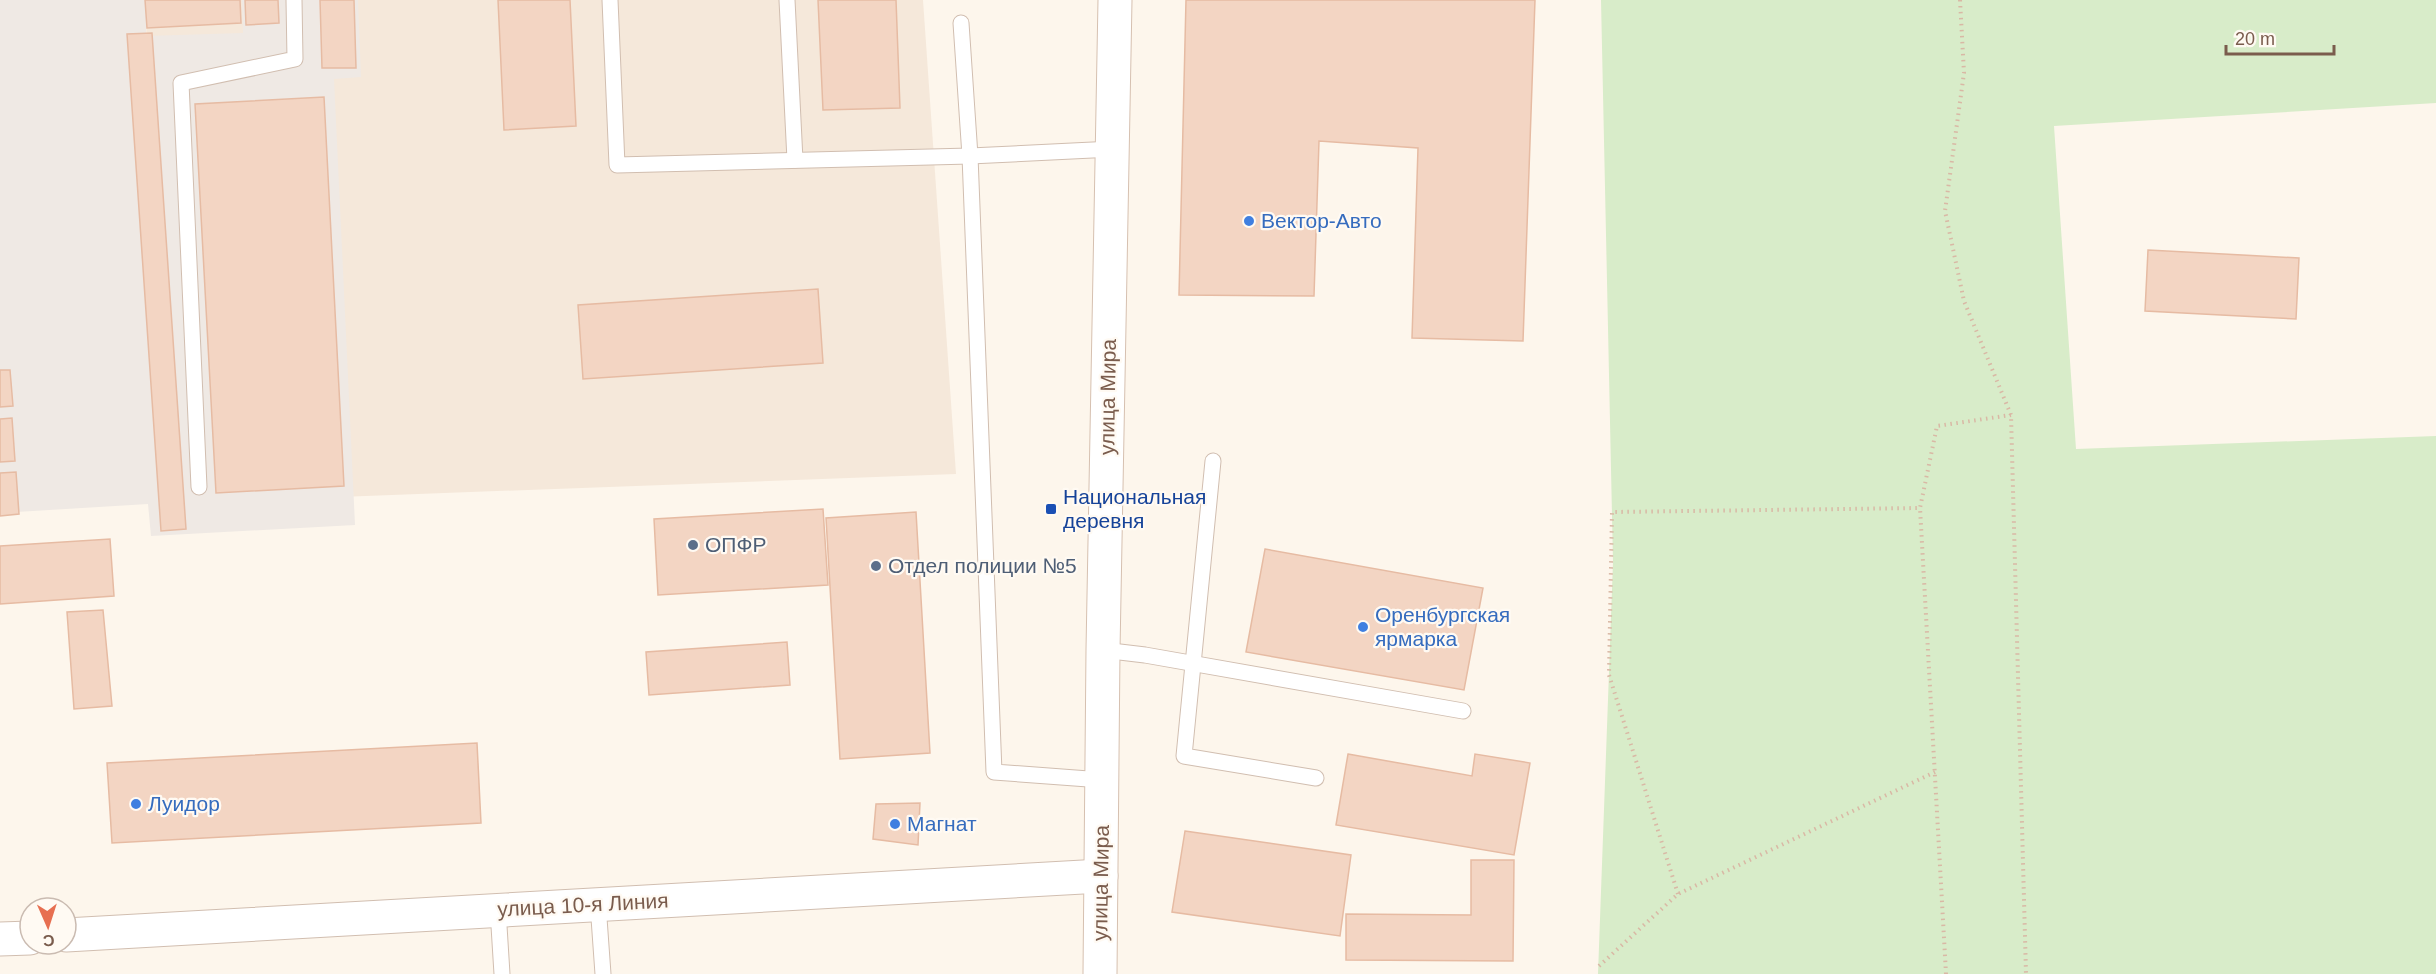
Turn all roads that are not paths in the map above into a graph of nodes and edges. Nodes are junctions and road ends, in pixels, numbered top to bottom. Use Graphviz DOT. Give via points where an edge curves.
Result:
graph roads {
  1 [pos="294,0"];
  2 [pos="610,0"];
  3 [pos="788,0"];
  4 [pos="1115,0"];
  5 [pos="961,23"];
  6 [pos="1113,149"];
  7 [pos="970,156"];
  8 [pos="795,160"];
  9 [pos="1213,461"];
  10 [pos="199,487"];
  11 [pos="1103,650"];
  12 [pos="1194,663"];
  13 [pos="1463,711"];
  14 [pos="1316,778"];
  15 [pos="1102,780"];
  16 [pos="1101,876"];
  17 [pos="598,904"];
  18 [pos="498,910"];
  19 [pos="78,935"];
  20 [pos="18,938"];
  21 [pos="0,939"];
  22 [pos="502,974"];
  23 [pos="603,974"];
  24 [pos="1100,974"];
  1 -- 10 [label="lane" via="295,59 181,83"];
  2 -- 8 [label="lane" via="617,165"];
  3 -- 8 [label="lane"];
  4 -- 6 [label="street, улица Мира"];
  5 -- 7 [label="lane"];
  6 -- 7 [label="lane"];
  6 -- 11 [label="street, улица Мира"];
  7 -- 8 [label="lane"];
  7 -- 15 [label="lane" via="994,772"];
  9 -- 12 [label="lane"];
  11 -- 12 [label="lane"];
  11 -- 15 [label="street, улица Мира"];
  12 -- 13 [label="lane"];
  12 -- 14 [label="lane" via="1184,756"];
  15 -- 16 [label="street, улица Мира"];
  16 -- 17 [label="street, улица 10-я Линия"];
  16 -- 24 [label="street, улица Мира"];
  17 -- 18 [label="street, улица 10-я Линия"];
  17 -- 23 [label="lane"];
  18 -- 19 [label="street, улица 10-я Линия"];
  18 -- 22 [label="lane"];
  20 -- 21 [label="street"];
}
